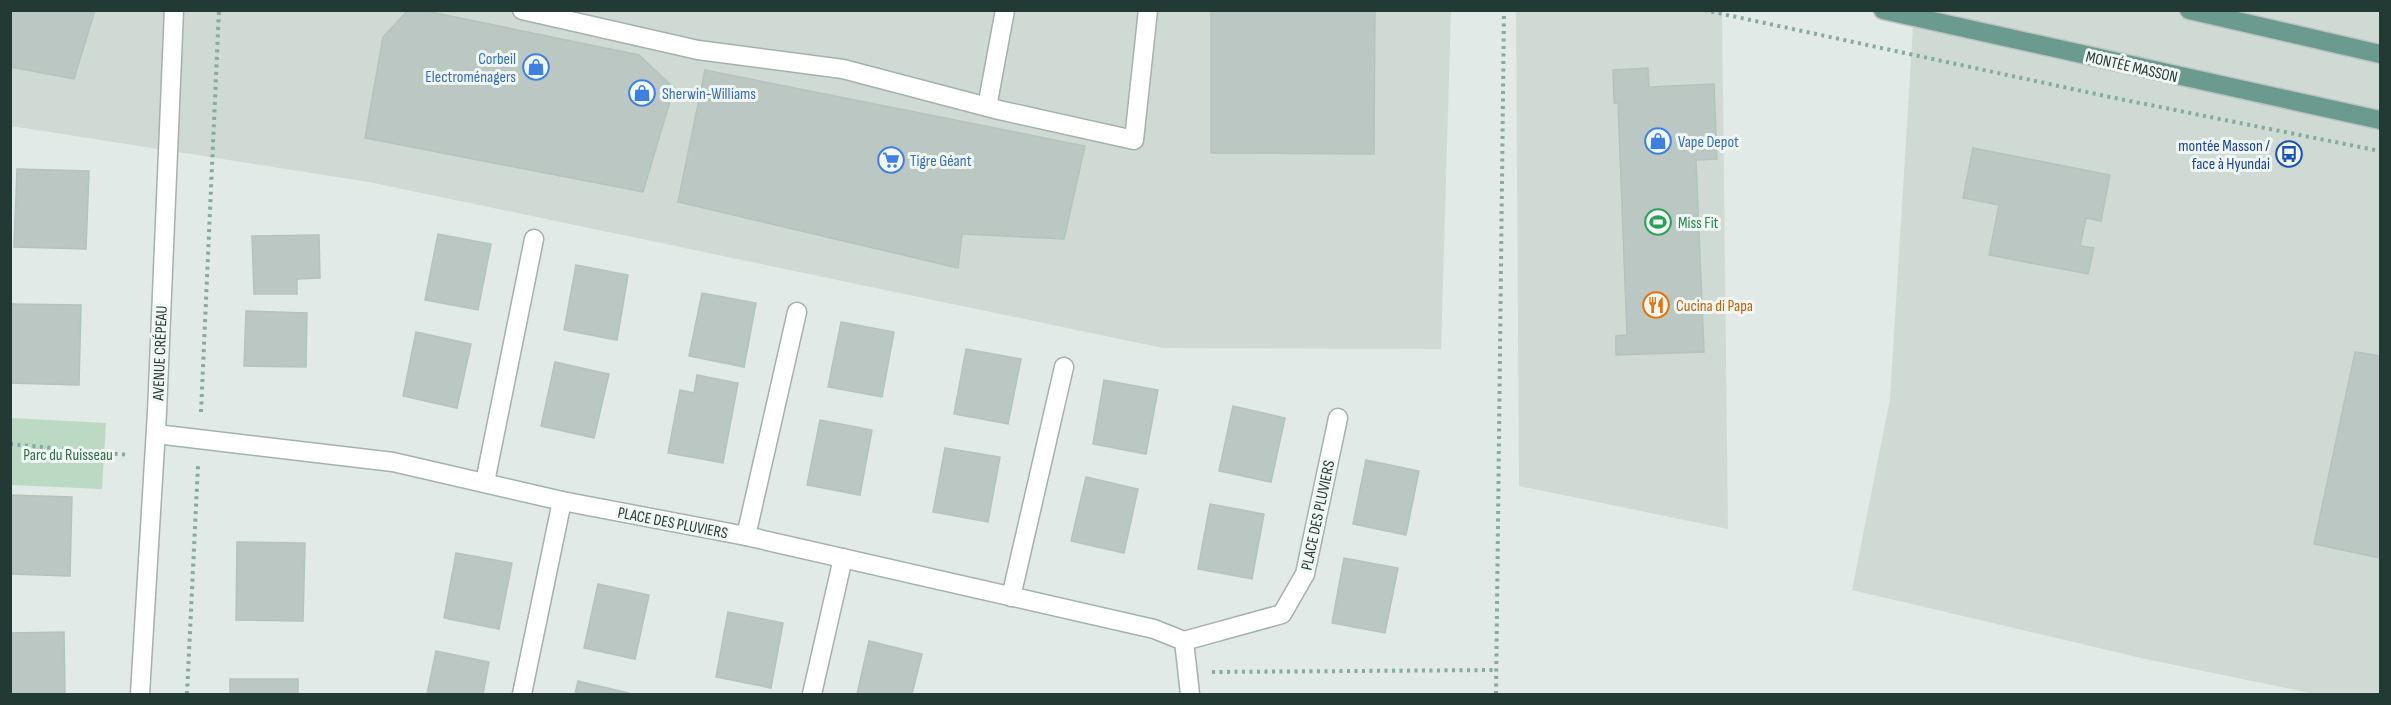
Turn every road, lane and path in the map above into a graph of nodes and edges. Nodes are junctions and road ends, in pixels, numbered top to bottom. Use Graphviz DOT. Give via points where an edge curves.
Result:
graph roads {
  1 [pos="174,10"];
  2 [pos="219,10"];
  3 [pos="522,10"];
  4 [pos="1005,10"];
  5 [pos="1148,10"];
  6 [pos="1504,10"];
  7 [pos="1704,10"];
  8 [pos="1883,10"];
  9 [pos="2189,10"];
  10 [pos="2380,54"];
  11 [pos="987,107"];
  12 [pos="2380,120"];
  13 [pos="2380,151"];
  14 [pos="534,239"];
  15 [pos="797,312"];
  16 [pos="1064,367"];
  17 [pos="201,405"];
  18 [pos="1338,418"];
  19 [pos="156,434"];
  20 [pos="10,444"];
  21 [pos="121,453"];
  22 [pos="198,467"];
  23 [pos="485,482"];
  24 [pos="562,501"];
  25 [pos="746,536"];
  26 [pos="843,558"];
  27 [pos="1011,597"];
  28 [pos="1184,641"];
  29 [pos="1496,670"];
  30 [pos="1188,672"];
  31 [pos="140,694"];
  32 [pos="187,694"];
  33 [pos="522,694"];
  34 [pos="812,694"];
  35 [pos="1190,694"];
  36 [pos="1496,694"];
  1 -- 19 [label="street, AVENUE CRÉPEAU"];
  2 -- 17 [label="path"];
  3 -- 11 [label="street" via="698,50 843,69"];
  4 -- 11 [label="street"];
  5 -- 11 [label="street" via="1134,140"];
  6 -- 29 [label="path"];
  7 -- 13 [label="path"];
  8 -- 12 [label="main road, MONTÉE MASSON"];
  9 -- 10 [label="main road"];
  14 -- 23 [label="street"];
  15 -- 25 [label="street"];
  16 -- 27 [label="street"];
  18 -- 28 [label="street, PLACE DES PLUVIERS" via="1305,574 1282,614"];
  19 -- 23 [label="street, PLACE DES PLUVIERS" via="393,462"];
  19 -- 31 [label="street, AVENUE CRÉPEAU"];
  20 -- 21 [label="path"];
  22 -- 32 [label="path"];
  23 -- 24 [label="street, PLACE DES PLUVIERS"];
  24 -- 25 [label="street, PLACE DES PLUVIERS"];
  24 -- 33 [label="street"];
  25 -- 26 [label="street, PLACE DES PLUVIERS"];
  26 -- 27 [label="street, PLACE DES PLUVIERS"];
  26 -- 34 [label="street"];
  27 -- 28 [label="street, PLACE DES PLUVIERS" via="1154,629"];
  28 -- 30 [label="street"];
  29 -- 30 [label="path"];
  29 -- 36 [label="path"];
  30 -- 35 [label="street"];
}
